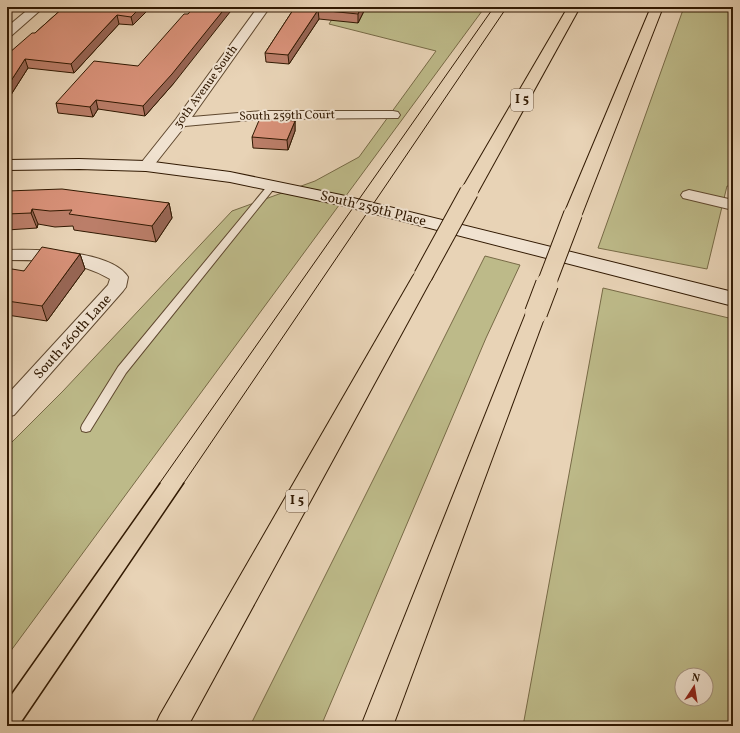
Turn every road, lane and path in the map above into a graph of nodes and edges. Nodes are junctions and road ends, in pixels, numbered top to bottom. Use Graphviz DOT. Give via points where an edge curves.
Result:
graph roads {
  1 [pos="38,7"];
  2 [pos="264,7"];
  3 [pos="574,7"];
  4 [pos="658,7"];
  5 [pos="7,32"];
  6 [pos="393,115"];
  7 [pos="181,122"];
  8 [pos="7,166"];
  9 [pos="146,166"];
  10 [pos="272,186"];
  11 [pos="689,195"];
  12 [pos="733,205"];
  13 [pos="7,255"];
  14 [pos="733,299"];
  15 [pos="7,409"];
  16 [pos="86,428"];
  17 [pos="171,726"];
  18 [pos="377,726"];
  1 -- 5 [label="street"];
  2 -- 7 [label="street, 30th Avenue South"];
  3 -- 17 [label="highway, I 5, bridge"];
  4 -- 18 [label="highway, bridge" via="573,214"];
  6 -- 7 [label="street, South 259th Court" via="262,115"];
  7 -- 9 [label="street, 30th Avenue South"];
  8 -- 9 [label="main road, South 259th Place"];
  9 -- 10 [label="main road, South 259th Place" via="230,177"];
  10 -- 14 [label="main road, South 259th Place" via="341,200"];
  10 -- 16 [label="lane" via="122,370"];
  11 -- 12 [label="street"];
  13 -- 15 [label="street, South 260th Lane" via="43,254 89,262 107,268 119,277 117,287"];
}
